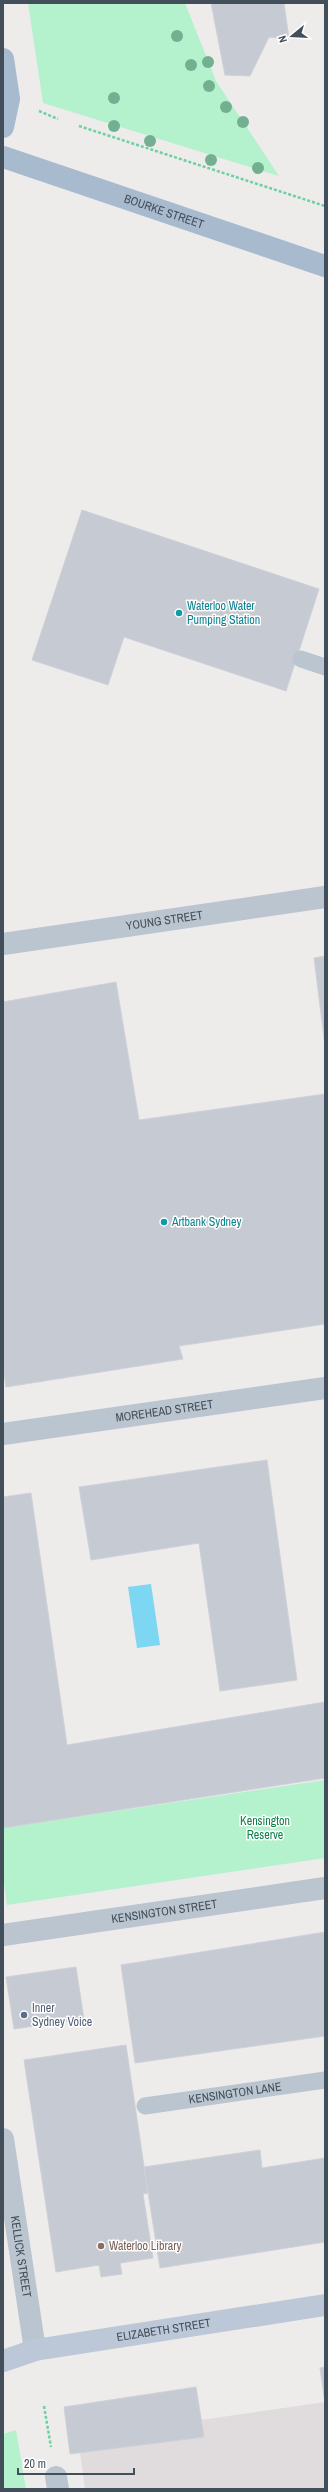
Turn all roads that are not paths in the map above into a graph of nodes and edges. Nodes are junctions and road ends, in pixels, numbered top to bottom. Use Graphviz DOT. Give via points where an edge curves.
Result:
graph roads {
  1 [pos="3,59"];
  2 [pos="3,127"];
  3 [pos="3,157"];
  4 [pos="325,266"];
  5 [pos="301,659"];
  6 [pos="325,667"];
  7 [pos="325,897"];
  8 [pos="3,944"];
  9 [pos="325,1388"];
  10 [pos="3,1434"];
  11 [pos="325,1888"];
  12 [pos="3,1935"];
  13 [pos="325,2080"];
  14 [pos="145,2106"];
  15 [pos="3,2139"];
  16 [pos="325,2305"];
  17 [pos="35,2350"];
  18 [pos="3,2361"];
  1 -- 2 [label="main road" via="9,99"];
  3 -- 4 [label="main road, BOURKE STREET"];
  5 -- 6 [label="lane"];
  7 -- 8 [label="street, YOUNG STREET"];
  9 -- 10 [label="street, MOREHEAD STREET"];
  11 -- 12 [label="street, KENSINGTON STREET"];
  13 -- 14 [label="lane, KENSINGTON LANE"];
  15 -- 17 [label="street, KELLICK STREET"];
  16 -- 17 [label="main road, ELIZABETH STREET"];
  17 -- 18 [label="main road, ELIZABETH STREET"];
}
